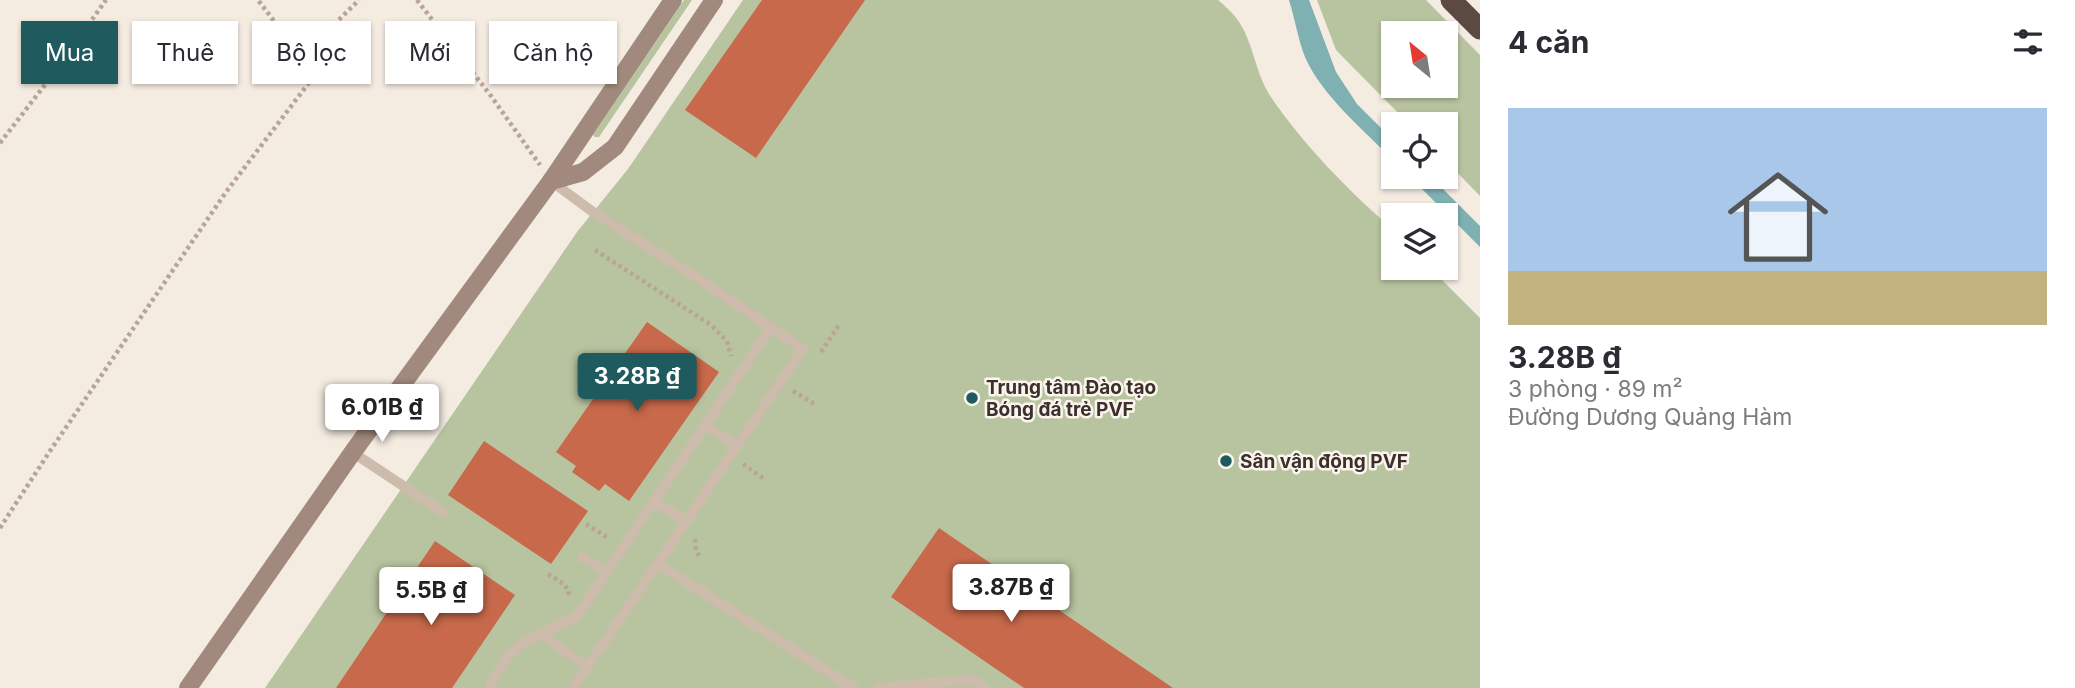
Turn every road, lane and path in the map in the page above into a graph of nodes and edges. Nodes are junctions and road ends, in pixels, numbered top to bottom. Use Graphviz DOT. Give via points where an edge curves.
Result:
graph roads {
  1 [pos="106,0"];
  2 [pos="258,0"];
  3 [pos="359,0"];
  4 [pos="417,0"];
  5 [pos="673,0"];
  6 [pos="714,0"];
  7 [pos="1451,0"];
  8 [pos="274,21"];
  9 [pos="338,21"];
  10 [pos="1480,29"];
  11 [pos="308,84"];
  12 [pos="0,143"];
  13 [pos="551,181"];
  14 [pos="595,250"];
  15 [pos="771,327"];
  16 [pos="728,363"];
  17 [pos="780,383"];
  18 [pos="816,405"];
  19 [pos="705,425"];
  20 [pos="734,450"];
  21 [pos="352,452"];
  22 [pos="766,480"];
  23 [pos="654,501"];
  24 [pos="444,513"];
  25 [pos="685,521"];
  26 [pos="586,524"];
  27 [pos="0,528"];
  28 [pos="612,536"];
  29 [pos="582,557"];
  30 [pos="658,564"];
  31 [pos="607,571"];
  32 [pos="542,635"];
  33 [pos="587,667"];
  34 [pos="188,688"];
  35 [pos="491,688"];
  36 [pos="573,688"];
  37 [pos="854,688"];
  38 [pos="879,688"];
  39 [pos="984,688"];
  1 -- 12 [label="path"];
  2 -- 8 [label="path"];
  3 -- 9 [label="path"];
  4 -- 13 [label="path"];
  5 -- 13 [label="main road"];
  6 -- 13 [label="main road" via="615,147 583,172"];
  7 -- 10 [label="highway"];
  11 -- 27 [label="path" via="226,192"];
  13 -- 15 [label="lane"];
  13 -- 21 [label="main road"];
  14 -- 16 [label="path" via="711,325 727,341 732,354"];
  15 -- 17 [label="lane" via="803,349"];
  15 -- 19 [label="lane"];
  17 -- 18 [label="path"];
  17 -- 20 [label="lane"];
  19 -- 20 [label="lane"];
  19 -- 23 [label="lane"];
  20 -- 22 [label="path"];
  20 -- 25 [label="lane"];
  21 -- 24 [label="lane"];
  21 -- 34 [label="main road"];
  23 -- 25 [label="lane"];
  23 -- 31 [label="lane"];
  25 -- 30 [label="lane"];
  26 -- 28 [label="path"];
  29 -- 31 [label="lane"];
  30 -- 33 [label="lane"];
  30 -- 37 [label="lane"];
  31 -- 32 [label="lane" via="577,616"];
  32 -- 33 [label="lane"];
  32 -- 35 [label="lane" via="506,658"];
  33 -- 36 [label="lane"];
  38 -- 39 [label="lane" via="972,679"];
}
